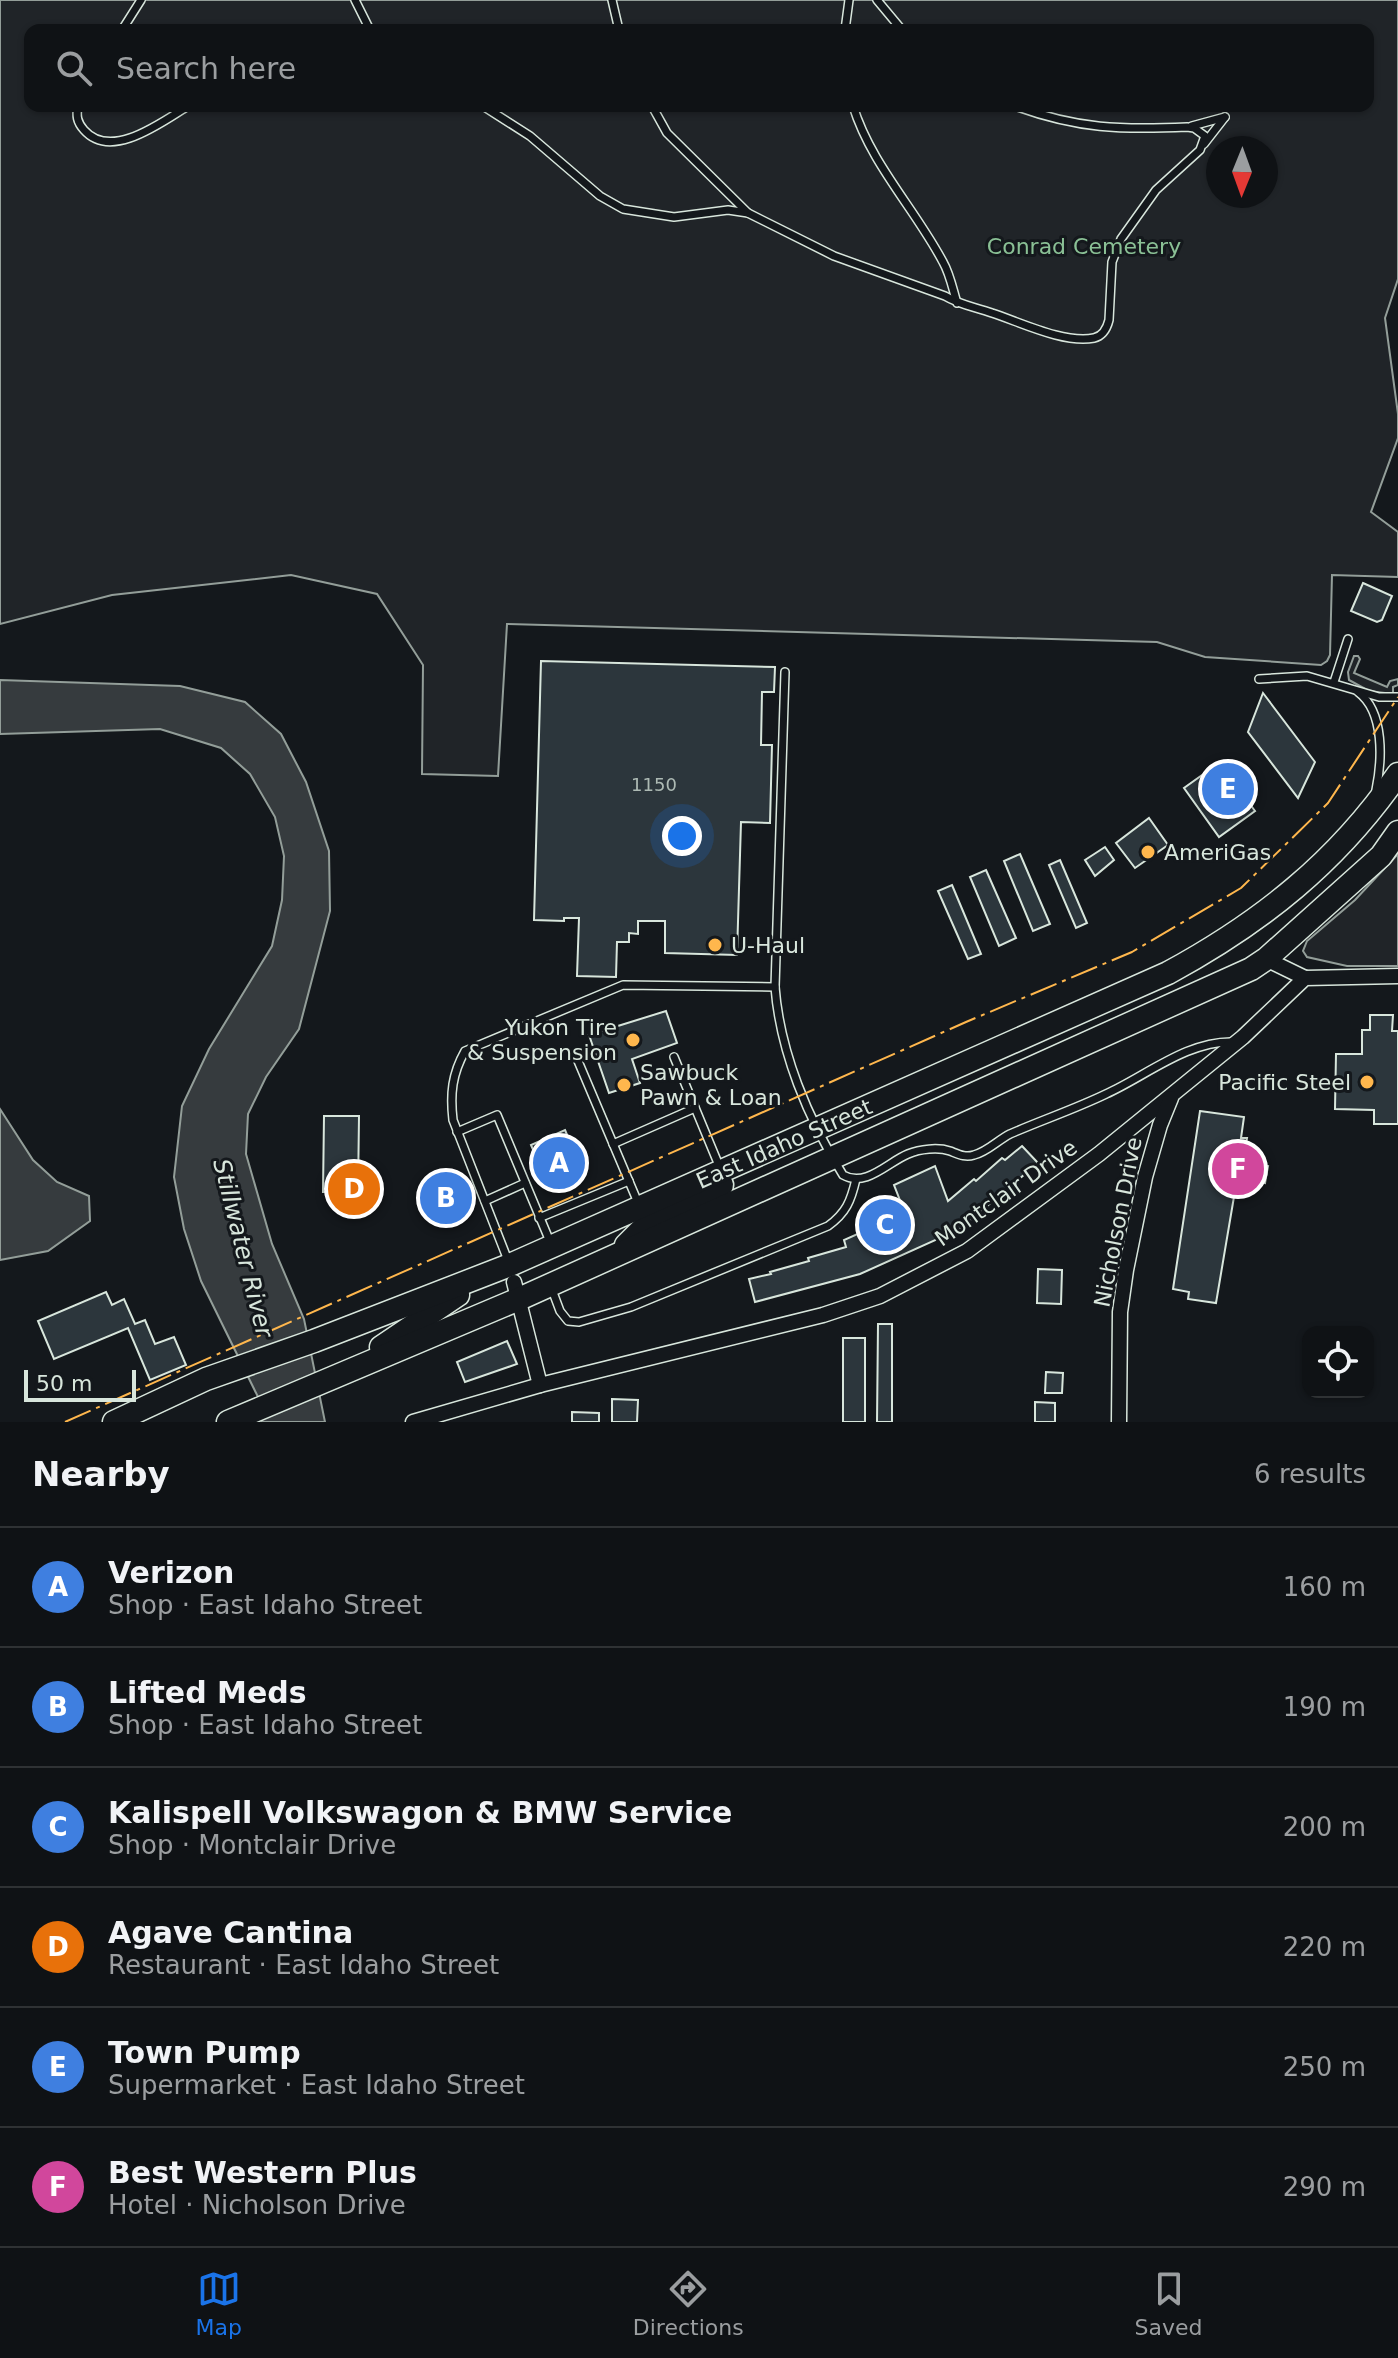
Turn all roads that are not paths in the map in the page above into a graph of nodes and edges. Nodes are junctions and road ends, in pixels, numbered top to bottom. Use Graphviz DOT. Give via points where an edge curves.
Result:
graph roads {
  1 [pos="141,0"];
  2 [pos="355,0"];
  3 [pos="612,0"];
  4 [pos="849,0"];
  5 [pos="877,0"];
  6 [pos="126,24"];
  7 [pos="367,24"];
  8 [pos="618,24"];
  9 [pos="846,24"];
  10 [pos="897,24"];
  11 [pos="78,112"];
  12 [pos="177,112"];
  13 [pos="492,112"];
  14 [pos="655,112"];
  15 [pos="856,112"];
  16 [pos="1032,112"];
  17 [pos="1187,127"];
  18 [pos="1200,150"];
  19 [pos="748,213"];
  20 [pos="957,303"];
  21 [pos="1348,639"];
  22 [pos="785,672"];
  23 [pos="1259,679"];
  24 [pos="1334,682"];
  25 [pos="1357,691"];
  26 [pos="1398,697"];
  27 [pos="1398,774"];
  28 [pos="1370,811"];
  29 [pos="1398,832"];
  30 [pos="1266,959"];
  31 [pos="1398,976"];
  32 [pos="1305,978"];
  33 [pos="775,987"];
  34 [pos="1236,1042"];
  35 [pos="674,1057"];
  36 [pos="578,1061"];
  37 [pos="1181,1085"];
  38 [pos="695,1108"];
  39 [pos="818,1127"];
  40 [pos="457,1132"];
  41 [pos="613,1144"];
  42 [pos="832,1158"];
  43 [pos="721,1170"];
  44 [pos="856,1179"];
  45 [pos="629,1181"];
  46 [pos="525,1183"];
  47 [pos="485,1201"];
  48 [pos="640,1207"];
  49 [pos="539,1218"];
  50 [pos="552,1246"];
  51 [pos="615,1256"];
  52 [pos="514,1282"];
  53 [pos="551,1285"];
  54 [pos="358,1367"];
  55 [pos="540,1385"];
  56 [pos="114,1422"];
  57 [pos="228,1422"];
  58 [pos="413,1422"];
  59 [pos="1119,1422"];
  1 -- 6 [label="lane"];
  2 -- 7 [label="lane"];
  3 -- 8 [label="lane"];
  4 -- 9 [label="lane"];
  5 -- 10 [label="lane"];
  11 -- 12 [label="lane" via="88,134 113,142"];
  13 -- 19 [label="lane" via="623,209 674,217 728,210"];
  14 -- 19 [label="lane" via="667,133"];
  15 -- 20 [label="lane" via="879,160 943,261"];
  16 -- 17 [label="lane" via="1102,128"];
  17 -- 18 [label="lane" via="1205,136"];
  17 -- 18 [label="lane" via="1225,117"];
  18 -- 20 [label="lane" via="1156,190 1121,239 1112,262 1109,320 1102,335 1075,338 1038,330"];
  19 -- 20 [label="lane" via="834,256"];
  21 -- 24 [label="lane"];
  22 -- 33 [label="lane"];
  23 -- 24 [label="lane" via="1307,676"];
  24 -- 25 [label="lane"];
  25 -- 26 [label="lane"];
  25 -- 28 [label="lane" via="1376,719 1379,743 1379,775"];
  27 -- 28 [label="highway, East Idaho Street"];
  28 -- 39 [label="highway, East Idaho Street" via="1307,878 1206,952 1130,992"];
  29 -- 30 [label="highway, East Idaho Street" via="1381,856"];
  30 -- 32 [label="street"];
  30 -- 42 [label="highway, East Idaho Street"];
  31 -- 32 [label="street"];
  32 -- 34 [label="street, Montclair Drive"];
  33 -- 39 [label="lane" via="779,1027"];
  33 -- 40 [label="lane" via="623,985 465,1051 450,1097"];
  34 -- 37 [label="street, Montclair Drive"];
  34 -- 44 [label="lane" via="1189,1052 1001,1138 973,1156 931,1149"];
  35 -- 38 [label="lane"];
  36 -- 41 [label="lane"];
  37 -- 55 [label="street, Montclair Drive" via="1099,1154 967,1251 880,1296"];
  37 -- 59 [label="street, Nicholson Drive" via="1160,1125 1126,1270 1120,1312"];
  38 -- 41 [label="lane"];
  38 -- 43 [label="lane"];
  39 -- 42 [label="lane"];
  39 -- 43 [label="highway, East Idaho Street"];
  39 -- 51 [label="highway" via="790,1151 649,1222"];
  40 -- 46 [label="lane" via="497,1115"];
  40 -- 47 [label="lane"];
  41 -- 45 [label="lane"];
  42 -- 44 [label="lane" via="843,1175"];
  42 -- 51 [label="highway, East Idaho Street"];
  43 -- 48 [label="highway, East Idaho Street"];
  44 -- 53 [label="lane" via="849,1207 828,1226 631,1307 568,1321"];
  45 -- 48 [label="lane"];
  45 -- 49 [label="lane"];
  46 -- 47 [label="lane"];
  46 -- 49 [label="lane"];
  47 -- 52 [label="lane"];
  48 -- 50 [label="highway, East Idaho Street"];
  49 -- 50 [label="lane"];
  50 -- 52 [label="highway, East Idaho Street"];
  51 -- 53 [label="highway, East Idaho Street"];
  52 -- 53 [label="highway, East Idaho Street"];
  52 -- 54 [label="highway, East Idaho Street"];
  52 -- 54 [label="highway" via="498,1279 458,1295"];
  52 -- 55 [label="street"];
  52 -- 56 [label="highway, East Idaho Street" via="314,1341 206,1379"];
  54 -- 57 [label="highway, East Idaho Street"];
  55 -- 58 [label="street, Montclair Drive"];
}
